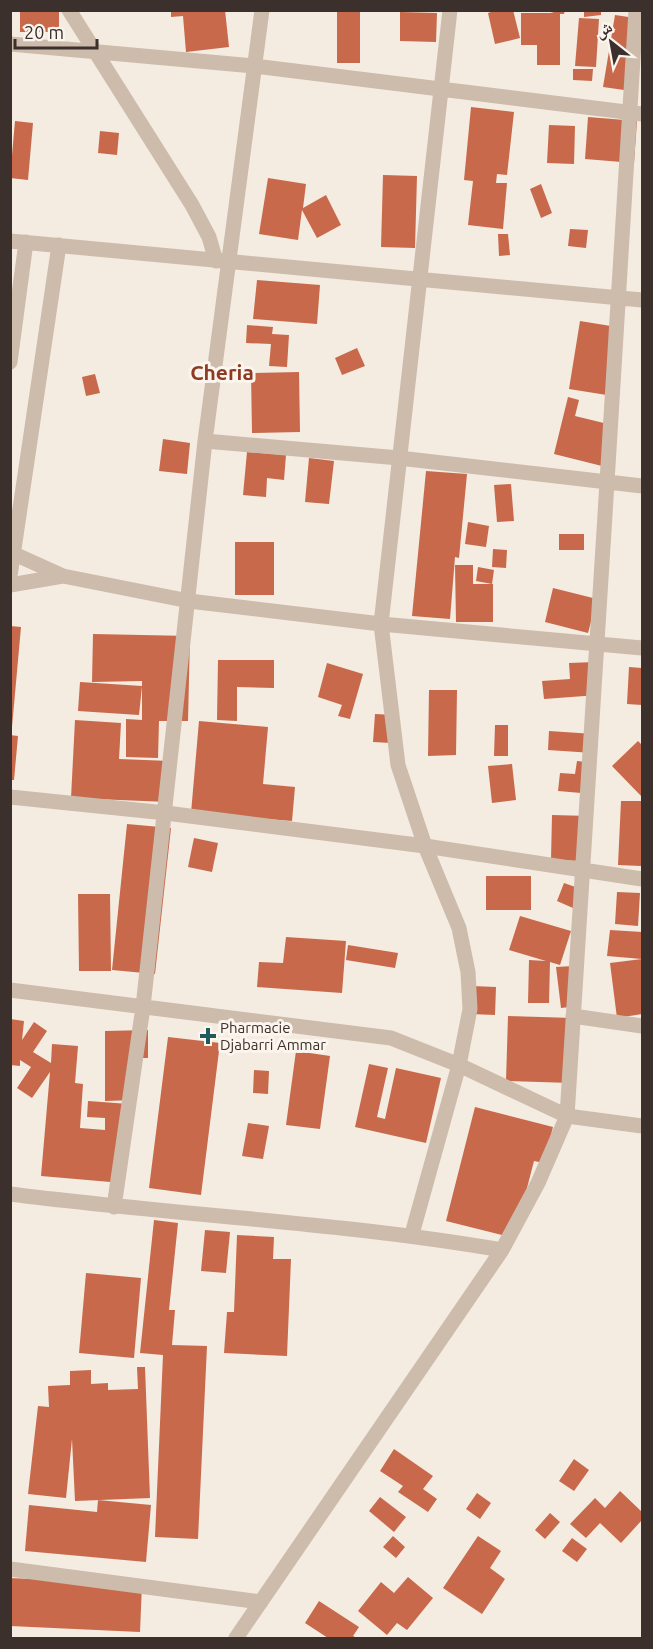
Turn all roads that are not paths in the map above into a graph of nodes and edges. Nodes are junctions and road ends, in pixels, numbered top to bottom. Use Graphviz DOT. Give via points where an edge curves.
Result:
graph roads {
  1 [pos="69,10"];
  2 [pos="262,10"];
  3 [pos="450,10"];
  4 [pos="636,10"];
  5 [pos="10,44"];
  6 [pos="97,52"];
  7 [pos="254,66"];
  8 [pos="440,88"];
  9 [pos="636,114"];
  10 [pos="10,241"];
  11 [pos="26,242"];
  12 [pos="59,245"];
  13 [pos="222,261"];
  14 [pos="418,277"];
  15 [pos="621,297"];
  16 [pos="642,300"];
  17 [pos="10,362"];
  18 [pos="205,441"];
  19 [pos="399,458"];
  20 [pos="606,481"];
  21 [pos="642,486"];
  22 [pos="13,553"];
  23 [pos="10,576"];
  24 [pos="63,576"];
  25 [pos="10,585"];
  26 [pos="189,601"];
  27 [pos="381,624"];
  28 [pos="597,644"];
  29 [pos="642,648"];
  30 [pos="10,797"];
  31 [pos="166,813"];
  32 [pos="425,846"];
  33 [pos="581,870"];
  34 [pos="642,879"];
  35 [pos="10,990"];
  36 [pos="143,1007"];
  37 [pos="573,1016"];
  38 [pos="642,1026"];
  39 [pos="459,1065"];
  40 [pos="567,1116"];
  41 [pos="642,1126"];
  42 [pos="10,1194"];
  43 [pos="114,1207"];
  44 [pos="411,1234"];
  45 [pos="502,1250"];
  46 [pos="10,1569"];
  47 [pos="261,1602"];
  48 [pos="236,1638"];
  1 -- 6 [label="street"];
  2 -- 7 [label="street"];
  3 -- 8 [label="street"];
  4 -- 9 [label="street"];
  5 -- 6 [label="street"];
  6 -- 7 [label="street"];
  6 -- 13 [label="street"];
  7 -- 8 [label="street"];
  7 -- 13 [label="street"];
  8 -- 9 [label="street"];
  8 -- 14 [label="street"];
  9 -- 15 [label="street"];
  10 -- 11 [label="street"];
  11 -- 12 [label="street"];
  11 -- 17 [label="street"];
  12 -- 13 [label="street"];
  12 -- 22 [label="street"];
  13 -- 14 [label="street"];
  13 -- 18 [label="street"];
  14 -- 15 [label="street"];
  14 -- 19 [label="street"];
  15 -- 16 [label="street"];
  15 -- 20 [label="street"];
  18 -- 19 [label="street"];
  18 -- 26 [label="street"];
  19 -- 20 [label="street"];
  19 -- 27 [label="street"];
  20 -- 21 [label="street"];
  20 -- 28 [label="street"];
  22 -- 23 [label="street"];
  22 -- 24 [label="street"];
  24 -- 25 [label="street"];
  24 -- 26 [label="street"];
  26 -- 27 [label="street"];
  26 -- 31 [label="street"];
  27 -- 28 [label="street"];
  27 -- 32 [label="street" via="398,765"];
  28 -- 29 [label="street"];
  28 -- 33 [label="street"];
  30 -- 31 [label="street"];
  31 -- 32 [label="street"];
  31 -- 36 [label="street"];
  32 -- 33 [label="street"];
  32 -- 39 [label="street" via="459,928 468,972 470,1009"];
  33 -- 34 [label="street"];
  33 -- 37 [label="street"];
  35 -- 36 [label="street"];
  36 -- 39 [label="street" via="391,1038"];
  36 -- 43 [label="street"];
  37 -- 38 [label="street"];
  37 -- 40 [label="street"];
  39 -- 40 [label="street"];
  39 -- 44 [label="street"];
  40 -- 41 [label="street"];
  40 -- 45 [label="street" via="538,1183"];
  42 -- 43 [label="street"];
  43 -- 44 [label="street"];
  44 -- 45 [label="street"];
  45 -- 47 [label="street"];
  46 -- 47 [label="street"];
  47 -- 48 [label="street"];
}
